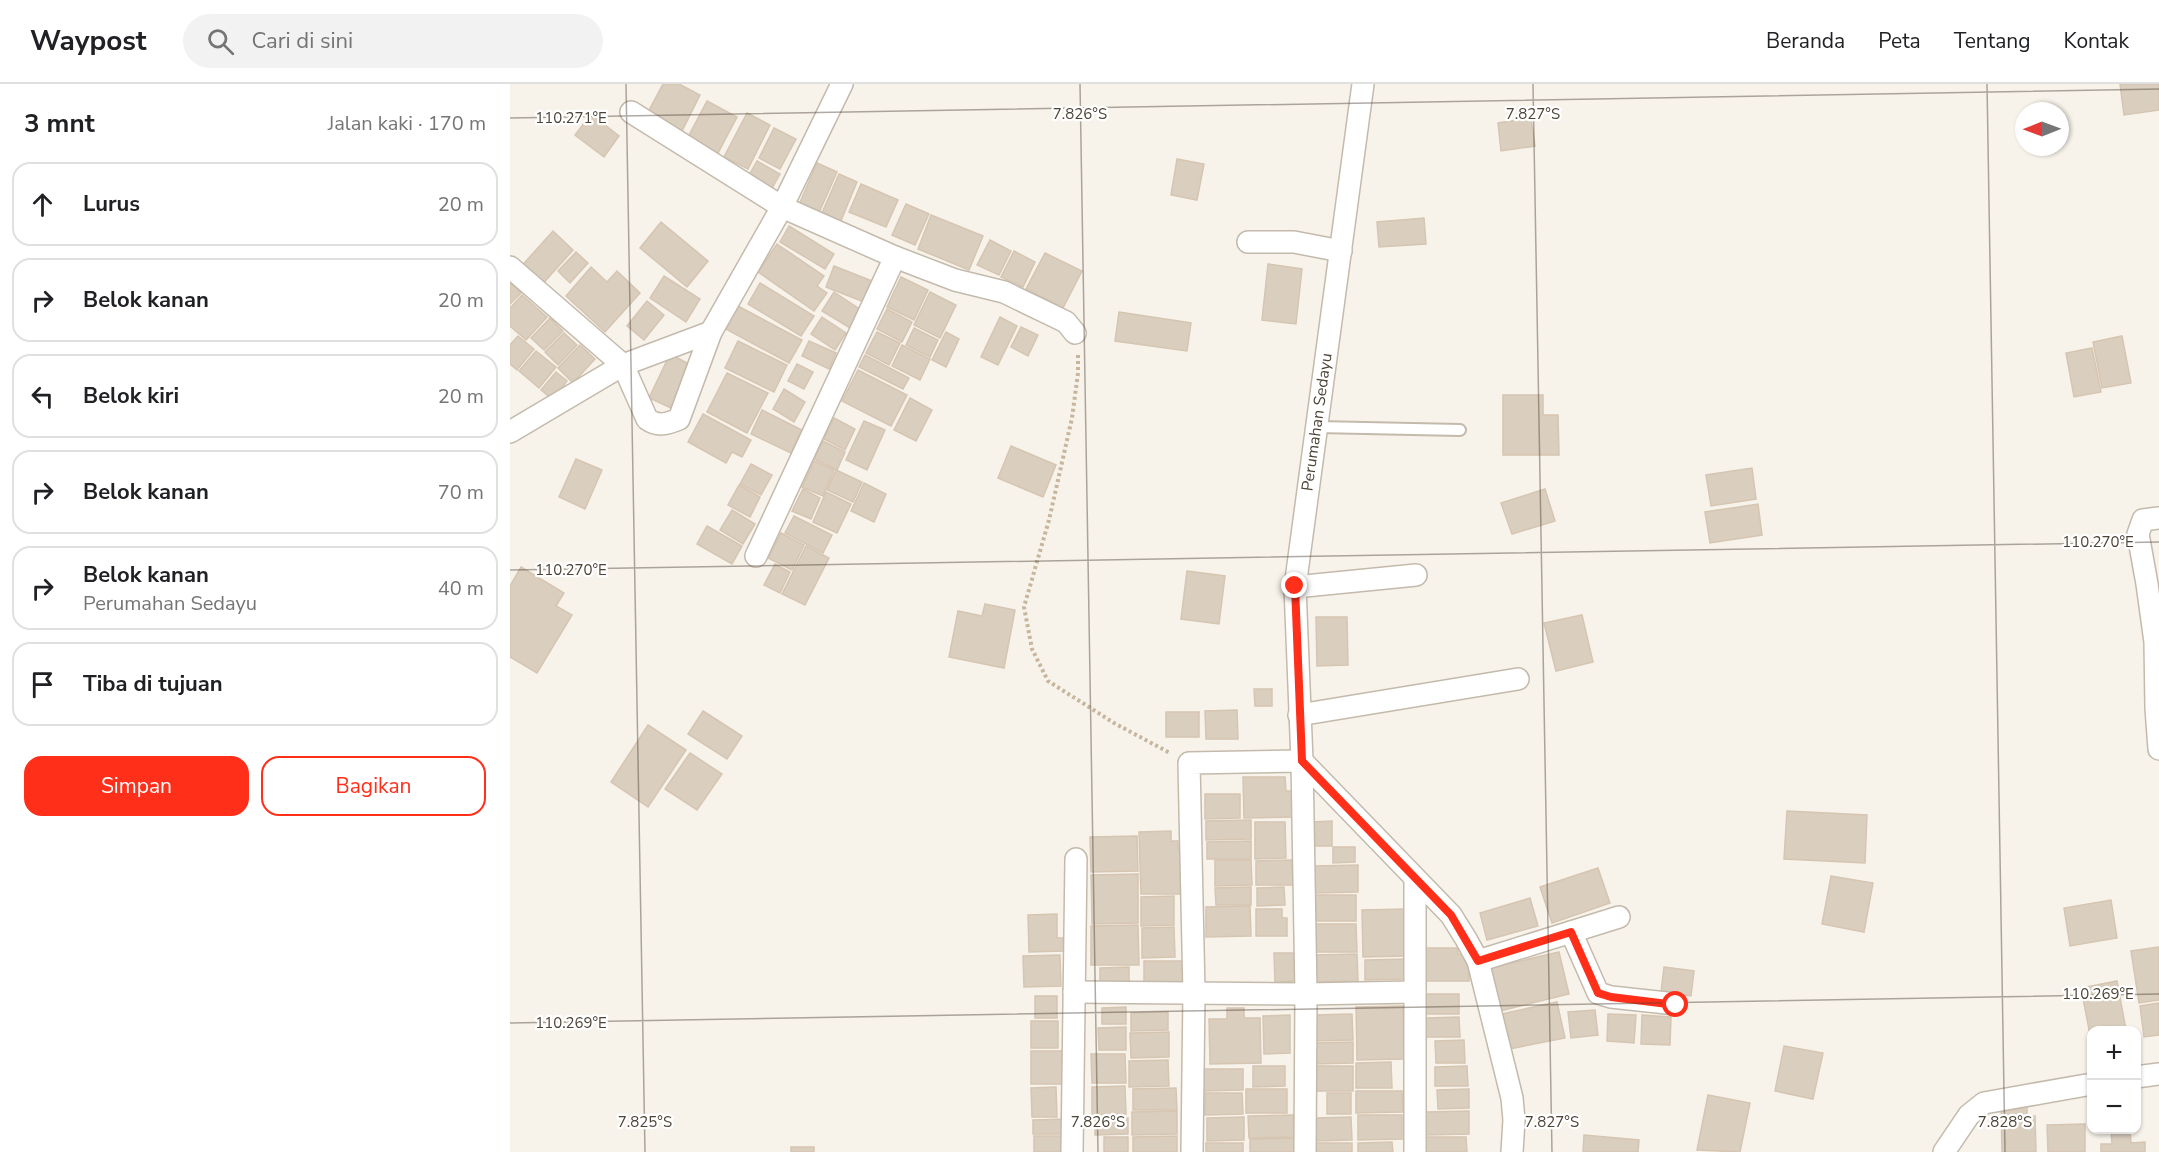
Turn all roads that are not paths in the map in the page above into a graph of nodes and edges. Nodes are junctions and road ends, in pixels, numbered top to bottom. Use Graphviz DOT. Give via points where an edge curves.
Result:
graph roads {
  1 [pos="842,84"];
  2 [pos="1364,84"];
  3 [pos="631,112"];
  4 [pos="782,207"];
  5 [pos="1248,242"];
  6 [pos="1341,251"];
  7 [pos="895,257"];
  8 [pos="510,267"];
  9 [pos="711,332"];
  10 [pos="1075,333"];
  11 [pos="623,365"];
  12 [pos="1317,427"];
  13 [pos="1460,430"];
  14 [pos="510,432"];
  15 [pos="2159,518"];
  16 [pos="756,556"];
  17 [pos="1416,575"];
  18 [pos="1295,586"];
  19 [pos="1518,678"];
  20 [pos="2157,707"];
  21 [pos="1299,715"];
  22 [pos="2159,749"];
  23 [pos="1302,761"];
  24 [pos="1076,858"];
  25 [pos="1415,880"];
  26 [pos="1619,917"];
  27 [pos="1571,932"];
  28 [pos="1478,961"];
  29 [pos="1074,992"];
  30 [pos="1415,992"];
  31 [pos="1194,993"];
  32 [pos="1306,994"];
  33 [pos="1676,1005"];
  34 [pos="2159,1074"];
  35 [pos="2141,1076"];
  36 [pos="2087,1085"];
  37 [pos="1072,1152"];
  38 [pos="1192,1152"];
  39 [pos="1305,1152"];
  40 [pos="1415,1152"];
  41 [pos="1512,1152"];
  42 [pos="1944,1152"];
  1 -- 4 [label="street"];
  2 -- 6 [label="street, Perumahan Sedayu"];
  3 -- 4 [label="street"];
  4 -- 7 [label="street"];
  4 -- 9 [label="street"];
  5 -- 6 [label="street" via="1294,242"];
  6 -- 12 [label="street, Perumahan Sedayu"];
  7 -- 10 [label="street" via="955,280 1004,292 1066,322"];
  7 -- 16 [label="street"];
  8 -- 11 [label="street"];
  9 -- 11 [label="street"];
  9 -- 11 [label="street" via="679,419 666,424 654,424 647,419"];
  11 -- 14 [label="street"];
  12 -- 13 [label="lane"];
  12 -- 18 [label="street, Perumahan Sedayu"];
  15 -- 20 [label="street" via="2143,520 2138,534 2155,642"];
  17 -- 18 [label="street"];
  18 -- 21 [label="street, Perumahan Sedayu"];
  19 -- 21 [label="street"];
  20 -- 22 [label="street"];
  21 -- 23 [label="street, Perumahan Sedayu"];
  23 -- 25 [label="street"];
  23 -- 31 [label="street" via="1189,763"];
  23 -- 32 [label="street, Perumahan Sedayu"];
  24 -- 29 [label="street"];
  25 -- 28 [label="street" via="1451,915"];
  25 -- 30 [label="street"];
  26 -- 27 [label="street"];
  27 -- 28 [label="street"];
  27 -- 33 [label="street" via="1598,993"];
  28 -- 41 [label="street" via="1512,1098"];
  29 -- 31 [label="street"];
  29 -- 37 [label="street"];
  30 -- 32 [label="street"];
  30 -- 40 [label="street"];
  31 -- 32 [label="street"];
  31 -- 38 [label="street"];
  32 -- 39 [label="street, Perumahan Sedayu"];
  34 -- 35 [label="street"];
  36 -- 42 [label="street" via="1984,1103 1969,1115"];
}
